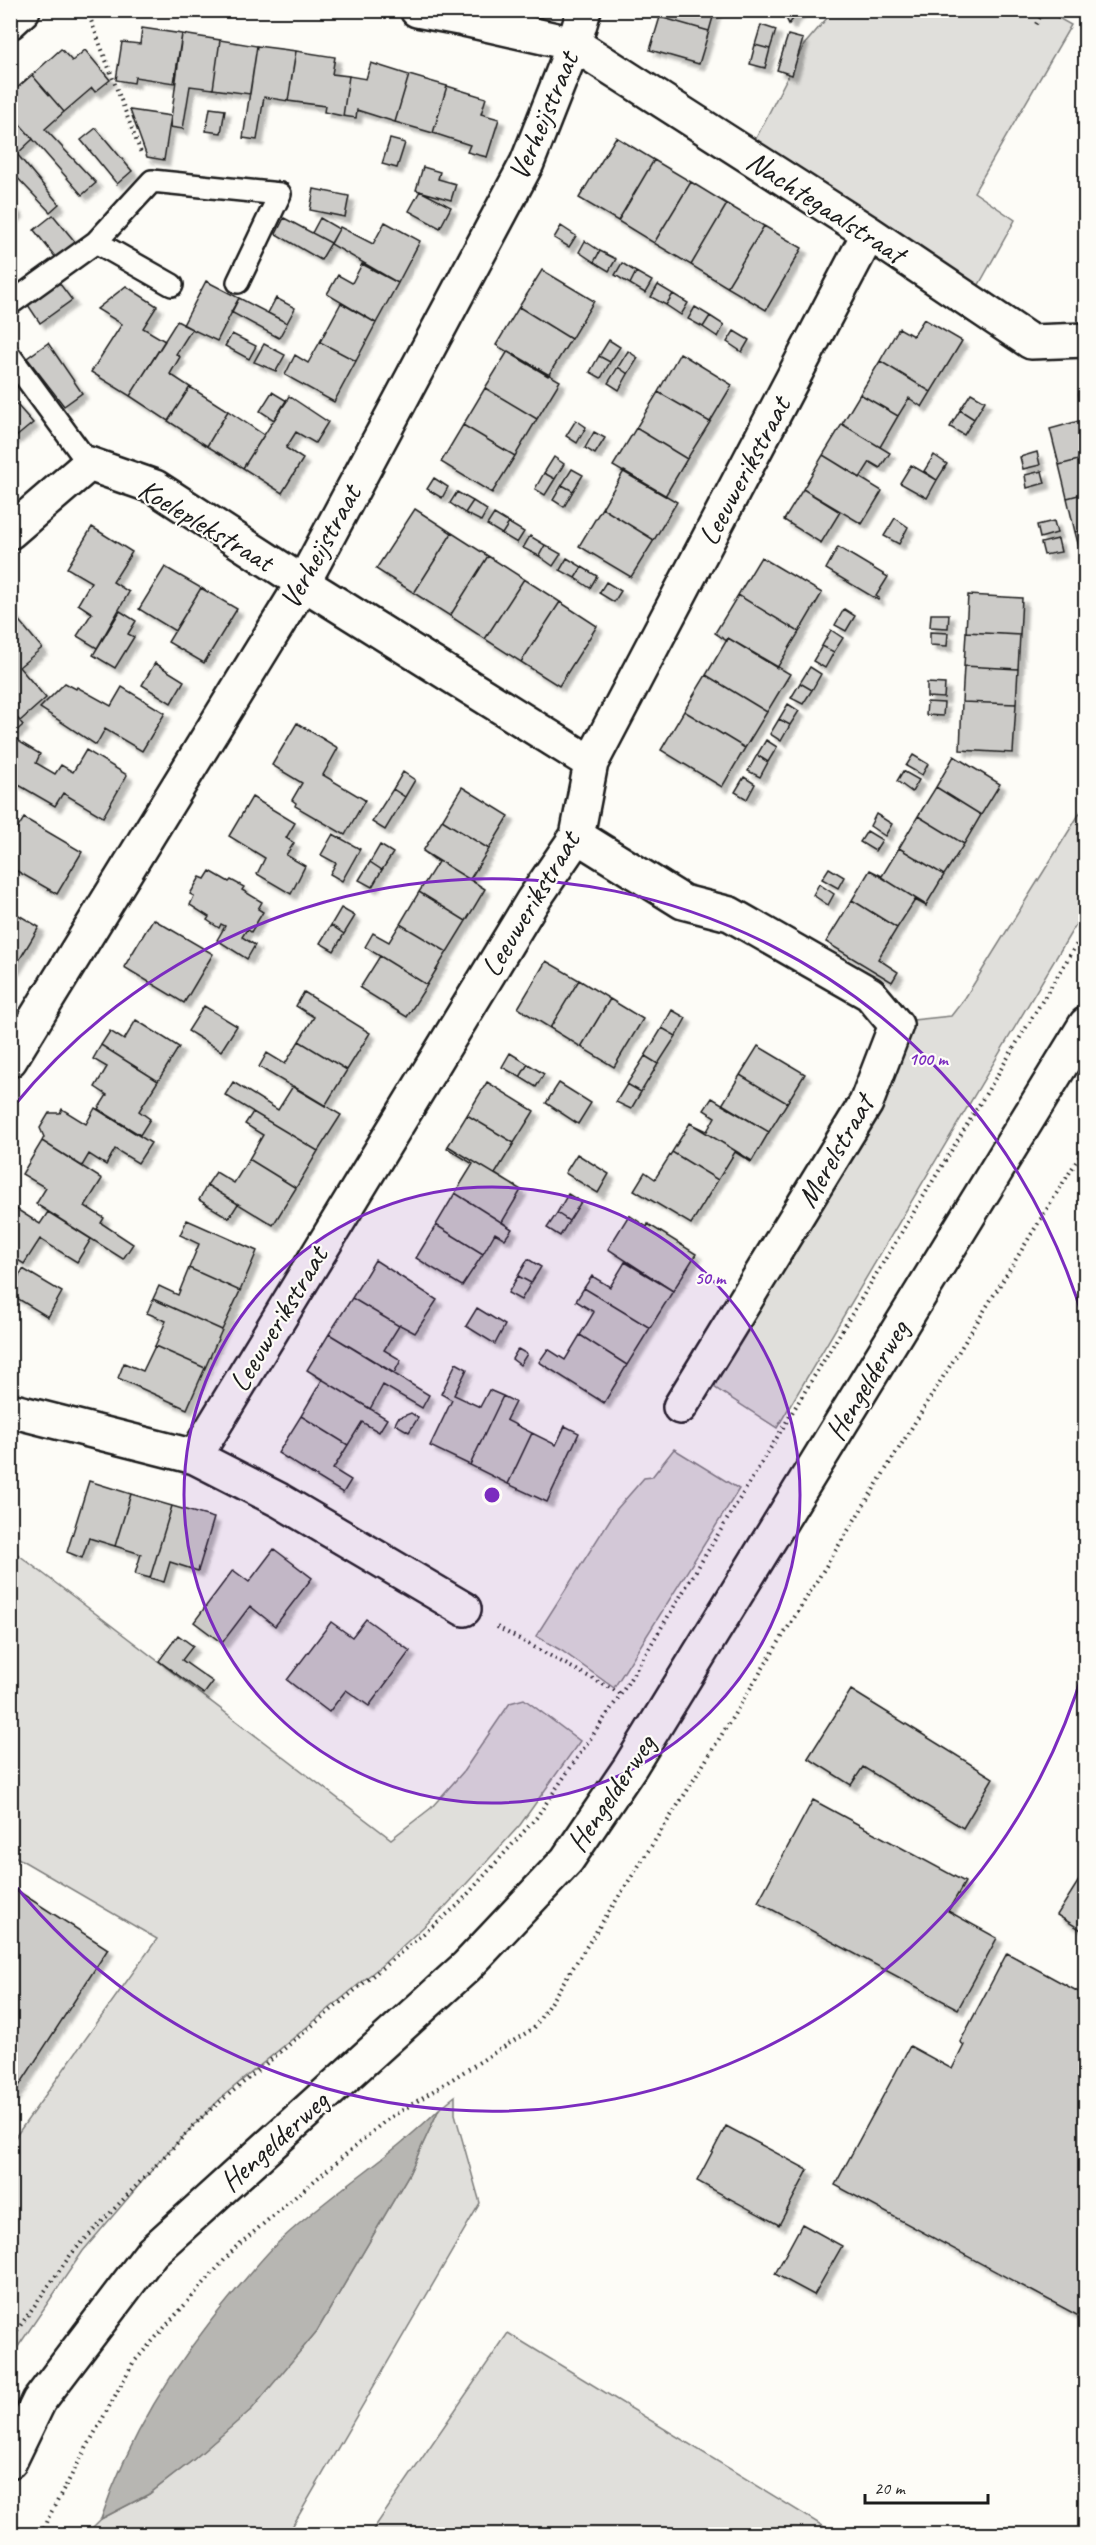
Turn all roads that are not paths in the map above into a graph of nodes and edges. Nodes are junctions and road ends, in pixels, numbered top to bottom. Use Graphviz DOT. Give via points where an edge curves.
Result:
graph roads {
  1 [pos="23,10"];
  2 [pos="417,10"];
  3 [pos="584,10"];
  4 [pos="10,22"];
  5 [pos="574,44"];
  6 [pos="869,233"];
  7 [pos="96,242"];
  8 [pos="238,282"];
  9 [pos="172,285"];
  10 [pos="10,304"];
  11 [pos="1086,340"];
  12 [pos="10,356"];
  13 [pos="89,464"];
  14 [pos="10,532"];
  15 [pos="303,583"];
  16 [pos="591,763"];
  17 [pos="577,836"];
  18 [pos="1086,1024"];
  19 [pos="10,1060"];
  20 [pos="680,1407"];
  21 [pos="10,1410"];
  22 [pos="195,1456"];
  23 [pos="464,1610"];
  24 [pos="10,2461"];
  1 -- 4 [label="street"];
  2 -- 5 [label="street, Nachtegaalstraat"];
  3 -- 5 [label="street, Verheijstraat"];
  5 -- 6 [label="street, Nachtegaalstraat"];
  5 -- 15 [label="street, Verheijstraat" via="527,163"];
  6 -- 11 [label="street, Nachtegaalstraat" via="1031,342"];
  6 -- 16 [label="street, Leeuwerikstraat"];
  7 -- 8 [label="lane" via="152,181 280,194"];
  7 -- 9 [label="lane"];
  7 -- 10 [label="lane"];
  12 -- 13 [label="lane"];
  13 -- 14 [label="street"];
  13 -- 15 [label="street, Koeleplekstraat" via="155,487"];
  15 -- 16 [label="street, Koeleplekstraat"];
  15 -- 19 [label="street, Verheijstraat"];
  16 -- 17 [label="street, Leeuwerikstraat"];
  17 -- 20 [label="street, Merelstraat" via="683,902 730,914 870,994 896,1025 866,1103"];
  17 -- 22 [label="street, Leeuwerikstraat" via="532,902"];
  18 -- 24 [label="street, Hengelderweg" via="630,1767 567,1860 466,1966 152,2252 39,2401"];
  21 -- 22 [label="street"];
  22 -- 23 [label="street" via="279,1500"];
}
